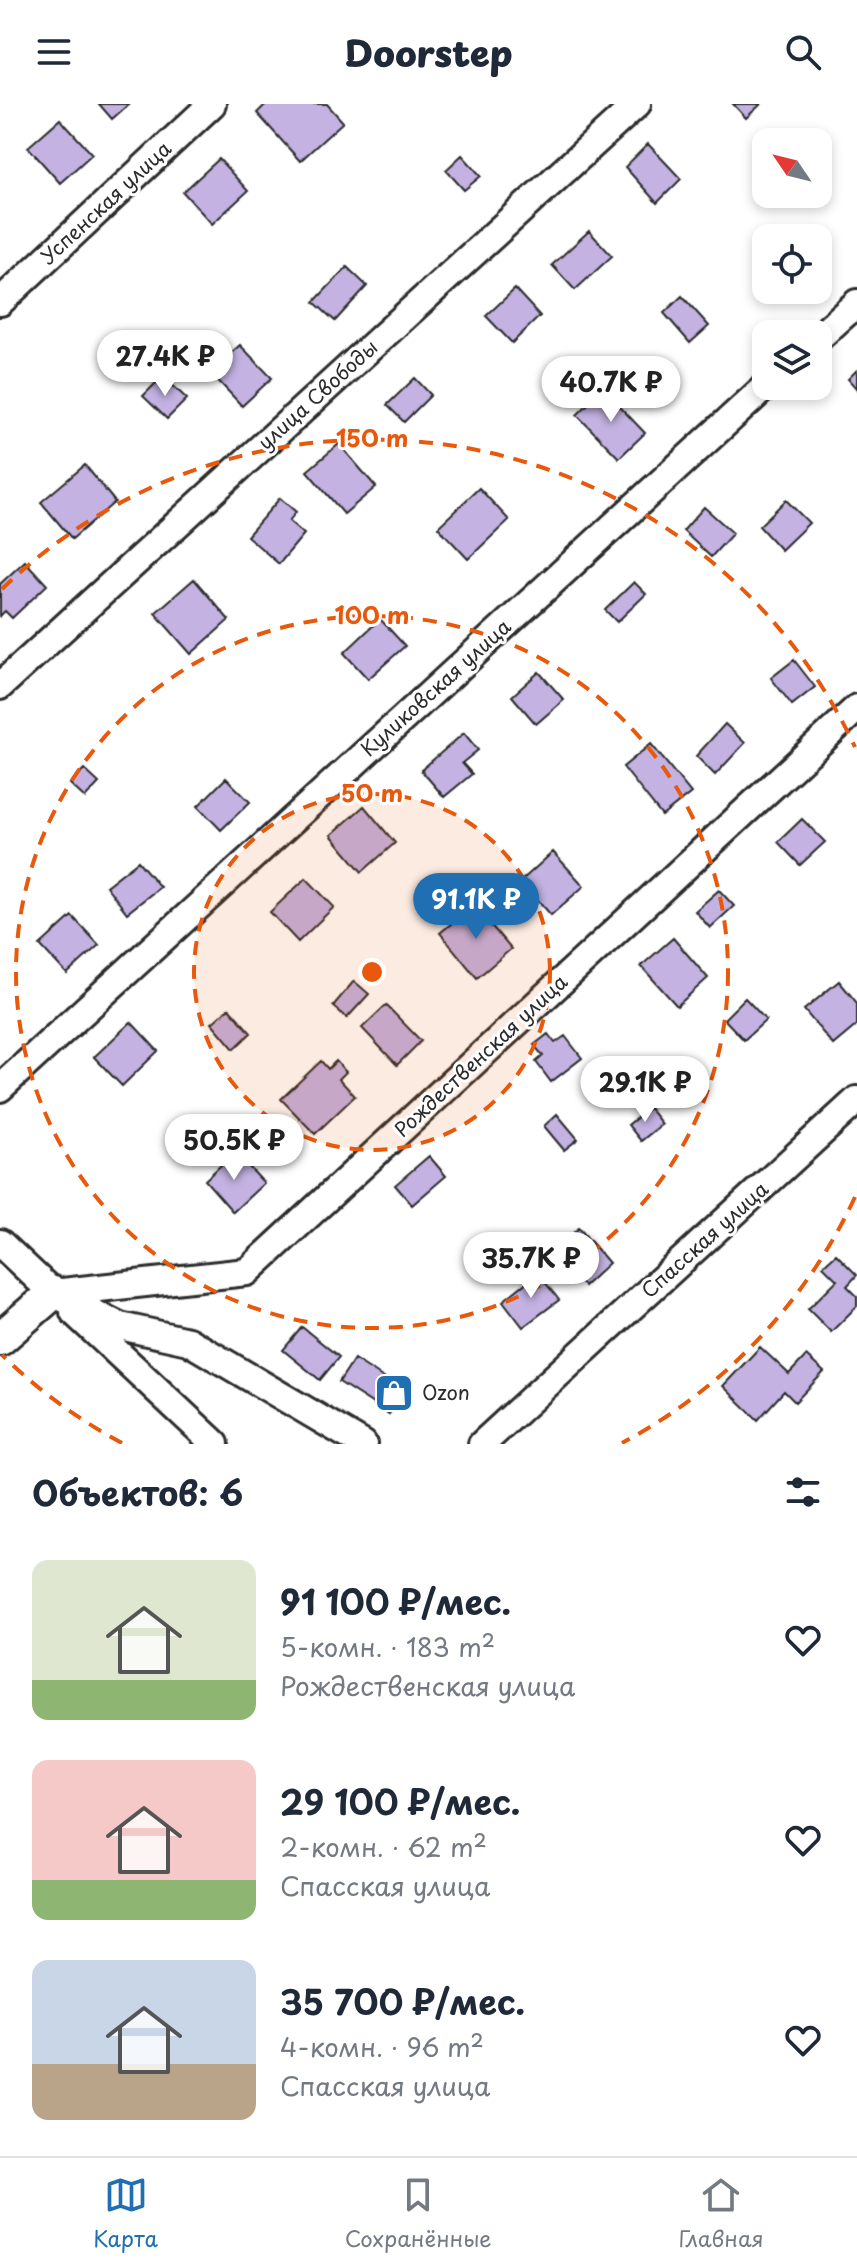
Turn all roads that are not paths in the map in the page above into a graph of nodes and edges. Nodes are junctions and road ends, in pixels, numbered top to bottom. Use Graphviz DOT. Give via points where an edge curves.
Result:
graph roads {
  1 [pos="212,104"];
  2 [pos="637,104"];
  3 [pos="0,302"];
  4 [pos="857,303"];
  5 [pos="832,325"];
  6 [pos="752,399"];
  7 [pos="0,686"];
  8 [pos="857,708"];
  9 [pos="0,1088"];
  10 [pos="857,1100"];
  11 [pos="0,1243"];
  12 [pos="53,1293"];
  13 [pos="0,1339"];
  14 [pos="215,1444"];
  15 [pos="363,1444"];
  16 [pos="482,1444"];
  1 -- 3 [label="street, Успенская улица"];
  2 -- 7 [label="street, улица Свободы"];
  4 -- 5 [label="street"];
  6 -- 9 [label="street, Куликовская улица"];
  8 -- 12 [label="street, Рождественская улица" via="247,1272"];
  10 -- 16 [label="street, Спасская улица"];
  11 -- 12 [label="street"];
  12 -- 13 [label="street"];
  12 -- 14 [label="street"];
  12 -- 15 [label="street" via="120,1326 188,1341"];
}
